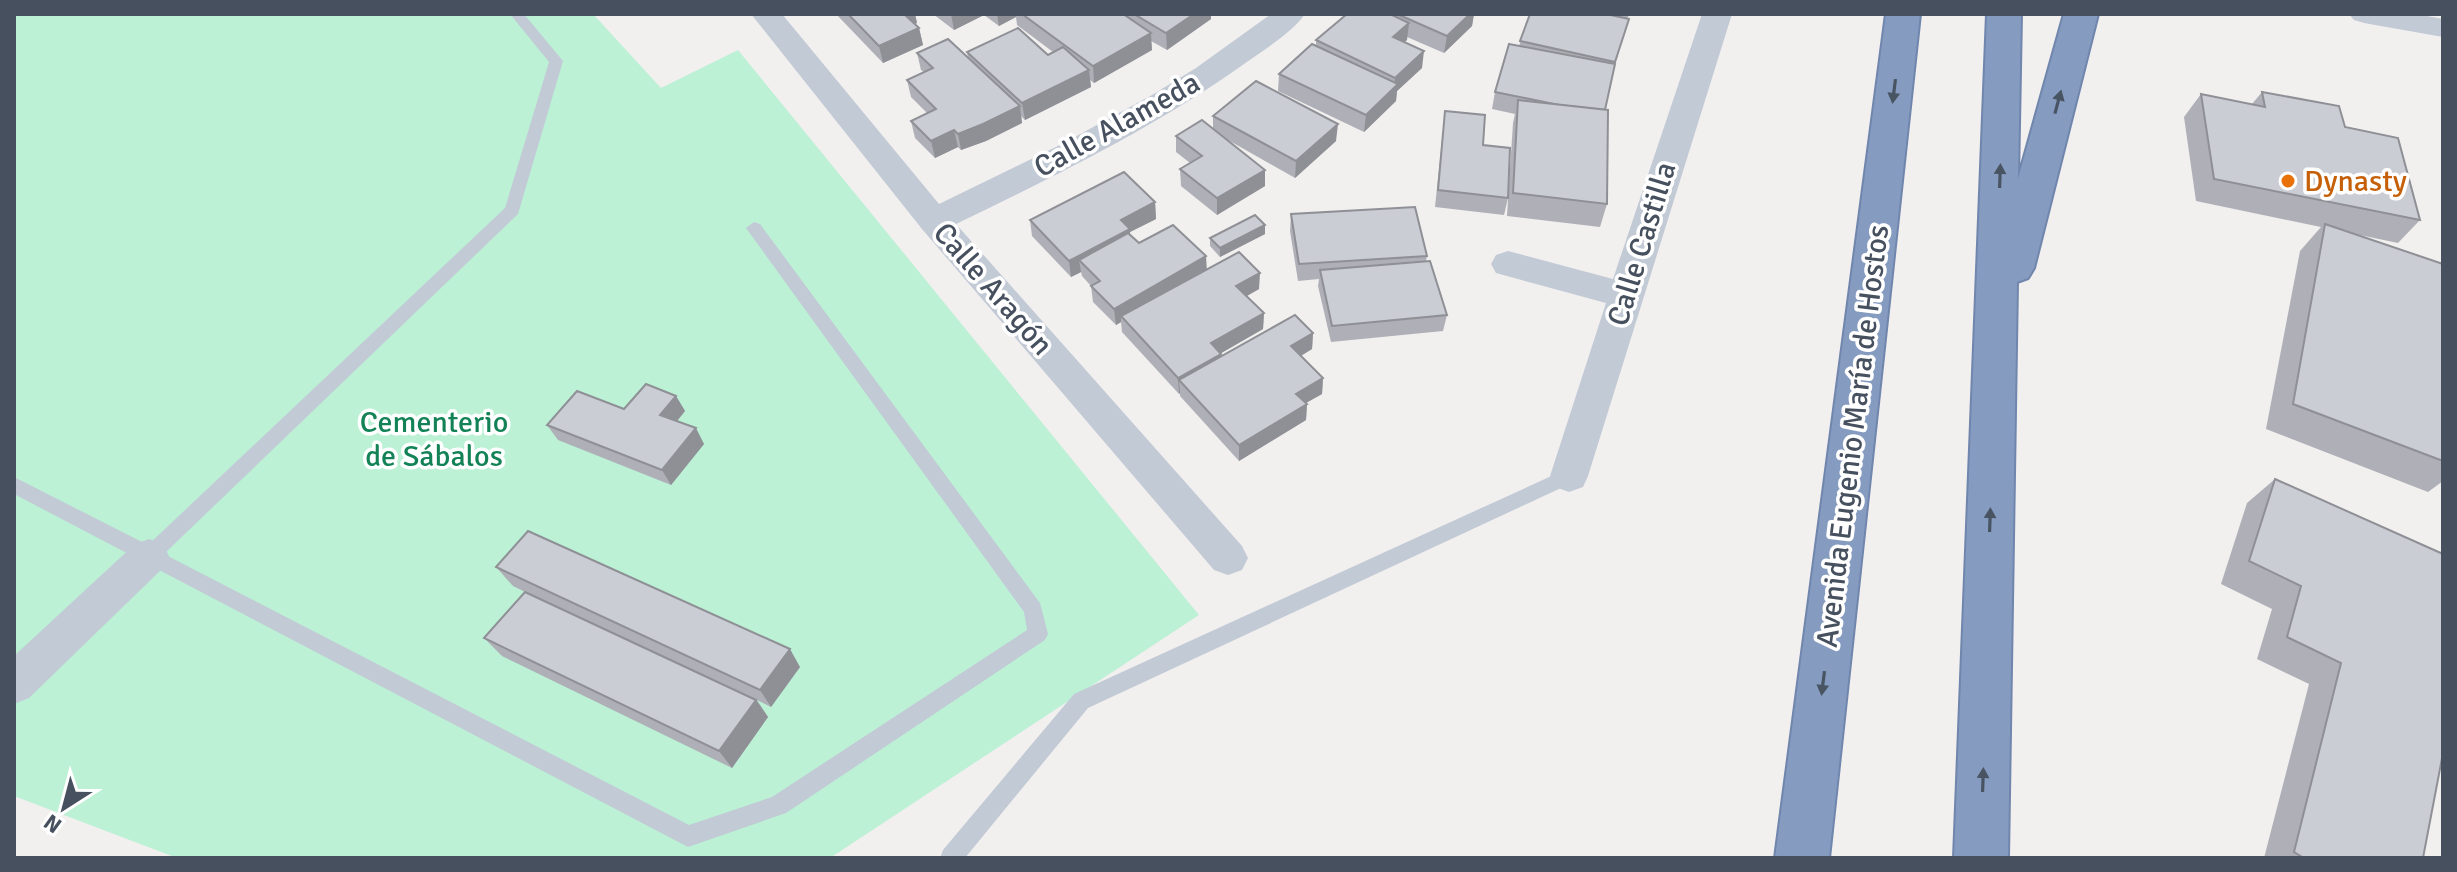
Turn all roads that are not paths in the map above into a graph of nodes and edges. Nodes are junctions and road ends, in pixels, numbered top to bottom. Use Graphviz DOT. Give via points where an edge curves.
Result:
graph roads {
  1 [pos="517,14"];
  2 [pos="766,14"];
  3 [pos="1290,14"];
  4 [pos="1717,14"];
  5 [pos="1903,14"];
  6 [pos="2004,14"];
  7 [pos="2081,14"];
  8 [pos="2364,14"];
  9 [pos="2443,28"];
  10 [pos="934,221"];
  11 [pos="754,228"];
  12 [pos="1508,264"];
  13 [pos="1626,295"];
  14 [pos="1995,340"];
  15 [pos="1569,476"];
  16 [pos="14,485"];
  17 [pos="149,556"];
  18 [pos="1228,558"];
  19 [pos="14,684"];
  20 [pos="951,858"];
  21 [pos="1802,858"];
  22 [pos="1981,858"];
  1 -- 17 [label="lane" via="556,61 512,210"];
  2 -- 10 [label="street, Calle Aragón"];
  3 -- 10 [label="street, Calle Alameda" via="1128,125"];
  4 -- 13 [label="street, Calle Castilla"];
  5 -- 21 [label="highway, Avenida Eugenio María de Hostos, one-way"];
  14 -- 6 [label="highway, one-way"];
  14 -- 7 [label="highway, one-way"];
  8 -- 9 [label="street"];
  10 -- 18 [label="street, Calle Aragón"];
  11 -- 17 [label="lane" via="1033,609 1038,634 778,806 688,836"];
  12 -- 13 [label="street"];
  13 -- 15 [label="street, Calle Castilla"];
  22 -- 14 [label="highway, one-way"];
  15 -- 20 [label="lane" via="1081,701"];
  16 -- 17 [label="lane"];
  17 -- 19 [label="street"];
}
